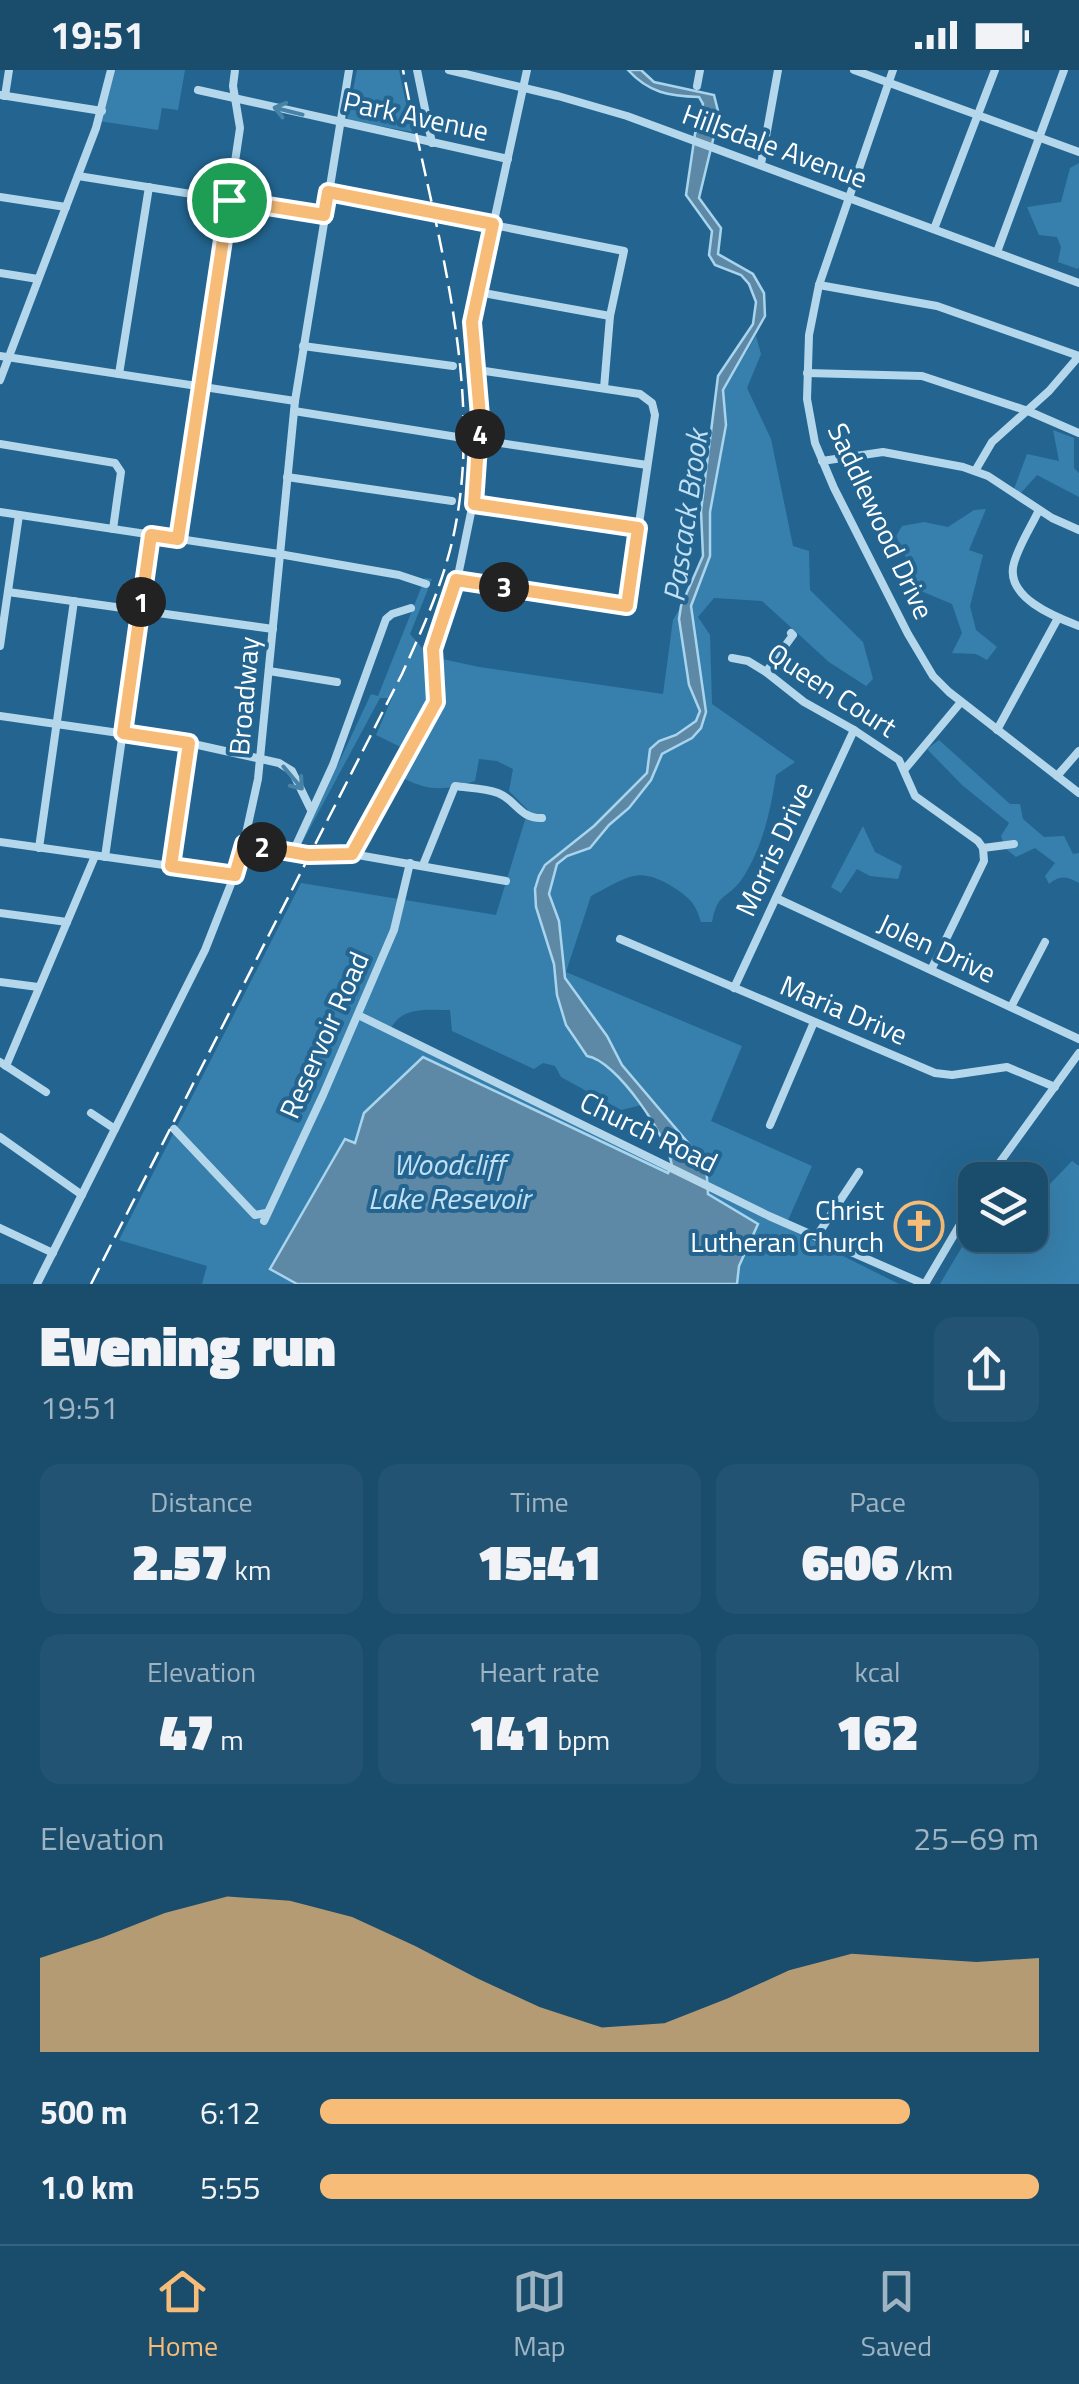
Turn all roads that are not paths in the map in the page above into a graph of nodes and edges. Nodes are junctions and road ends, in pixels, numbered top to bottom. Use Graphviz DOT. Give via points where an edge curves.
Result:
graph roads {
  1 [pos="9,70"];
  2 [pos="111,70"];
  3 [pos="235,70"];
  4 [pos="349,70"];
  5 [pos="417,70"];
  6 [pos="449,70"];
  7 [pos="527,70"];
  8 [pos="700,70"];
  9 [pos="778,70"];
  10 [pos="854,70"];
  11 [pos="893,70"];
  12 [pos="995,70"];
  13 [pos="1064,70"];
  14 [pos="888,84"];
  15 [pos="697,86"];
  16 [pos="524,88"];
  17 [pos="198,90"];
  18 [pos="2,96"];
  19 [pos="234,98"];
  20 [pos="102,111"];
  21 [pos="978,116"];
  22 [pos="341,124"];
  23 [pos="1039,138"];
  24 [pos="432,143"];
  25 [pos="1079,152"];
  26 [pos="508,159"];
  27 [pos="761,164"];
  28 [pos="78,176"];
  29 [pos="149,187"];
  30 [pos="328,192"];
  31 [pos="847,196"];
  32 [pos="0,197"];
  33 [pos="229,200"];
  34 [pos="66,207"];
  35 [pos="324,215"];
  36 [pos="493,224"];
  37 [pos="934,229"];
  38 [pos="996,252"];
  39 [pos="0,273"];
  40 [pos="38,279"];
  41 [pos="1079,283"];
  42 [pos="819,285"];
  43 [pos="478,292"];
  44 [pos="610,316"];
  45 [pos="303,346"];
  46 [pos="1079,356"];
  47 [pos="4,357"];
  48 [pos="454,366"];
  49 [pos="478,370"];
  50 [pos="808,373"];
  51 [pos="119,374"];
  52 [pos="0,380"];
  53 [pos="202,386"];
  54 [pos="604,388"];
  55 [pos="295,406"];
  56 [pos="1028,411"];
  57 [pos="1079,433"];
  58 [pos="457,437"];
  59 [pos="480,440"];
  60 [pos="0,444"];
  61 [pos="822,461"];
  62 [pos="647,465"];
  63 [pos="975,471"];
  64 [pos="287,477"];
  65 [pos="452,501"];
  66 [pos="474,504"];
  67 [pos="1039,510"];
  68 [pos="0,512"];
  69 [pos="18,515"];
  70 [pos="638,528"];
  71 [pos="114,529"];
  72 [pos="1079,530"];
  73 [pos="151,535"];
  74 [pos="178,539"];
  75 [pos="279,554"];
  76 [pos="456,580"];
  77 [pos="426,584"];
  78 [pos="8,592"];
  79 [pos="74,601"];
  80 [pos="411,608"];
  81 [pos="140,610"];
  82 [pos="1058,618"];
  83 [pos="1079,626"];
  84 [pos="272,629"];
  85 [pos="791,634"];
  86 [pos="0,646"];
  87 [pos="732,658"];
  88 [pos="269,671"];
  89 [pos="766,672"];
  90 [pos="337,682"];
  91 [pos="961,702"];
  92 [pos="0,716"];
  93 [pos="56,724"];
  94 [pos="854,730"];
  95 [pos="997,730"];
  96 [pos="123,733"];
  97 [pos="189,743"];
  98 [pos="1079,751"];
  99 [pos="261,760"];
  100 [pos="905,769"];
  101 [pos="1057,776"];
  102 [pos="1079,794"];
  103 [pos="311,810"];
  104 [pos="542,818"];
  105 [pos="0,842"];
  106 [pos="244,844"];
  107 [pos="1014,844"];
  108 [pos="39,848"];
  109 [pos="984,848"];
  110 [pos="292,852"];
  111 [pos="352,854"];
  112 [pos="100,856"];
  113 [pos="410,863"];
  114 [pos="423,864"];
  115 [pos="171,866"];
  116 [pos="235,875"];
  117 [pos="506,881"];
  118 [pos="776,898"];
  119 [pos="0,913"];
  120 [pos="67,922"];
  121 [pos="620,938"];
  122 [pos="1045,942"];
  123 [pos="930,970"];
  124 [pos="0,982"];
  125 [pos="38,987"];
  126 [pos="734,988"];
  127 [pos="1011,1007"];
  128 [pos="358,1015"];
  129 [pos="814,1022"];
  130 [pos="1079,1039"];
  131 [pos="1079,1054"];
  132 [pos="3,1064"];
  133 [pos="1055,1086"];
  134 [pos="46,1092"];
  135 [pos="91,1113"];
  136 [pos="770,1126"];
  137 [pos="115,1129"];
  138 [pos="174,1129"];
  139 [pos="0,1137"];
  140 [pos="1001,1162"];
  141 [pos="859,1172"];
  142 [pos="82,1195"];
  143 [pos="958,1227"];
  144 [pos="0,1228"];
  145 [pos="816,1237"];
  146 [pos="53,1252"];
  147 [pos="37,1284"];
  148 [pos="924,1284"];
  1 -- 18 [label="street"];
  2 -- 20 [label="street"];
  3 -- 19 [label="street"];
  4 -- 22 [label="street, Broadway"];
  5 -- 24 [label="street"];
  6 -- 16 [label="street, Hillsdale Avenue"];
  7 -- 16 [label="street"];
  8 -- 15 [label="street"];
  9 -- 27 [label="street"];
  10 -- 14 [label="street"];
  11 -- 14 [label="street, Saddlewood Drive"];
  12 -- 21 [label="street"];
  13 -- 23 [label="street"];
  14 -- 21 [label="street"];
  14 -- 31 [label="street, Saddlewood Drive"];
  16 -- 26 [label="street"];
  16 -- 27 [label="street, Hillsdale Avenue" via="603,108"];
  17 -- 19 [label="street, Park Avenue"];
  18 -- 20 [label="street"];
  22 -- 19 [label="street, Park Avenue, one-way"];
  19 -- 33 [label="street" via="240,128"];
  20 -- 28 [label="street"];
  21 -- 23 [label="street"];
  21 -- 37 [label="street"];
  22 -- 24 [label="street, Park Avenue"];
  22 -- 30 [label="street, Broadway"];
  23 -- 25 [label="street"];
  23 -- 38 [label="street"];
  24 -- 26 [label="street, Park Avenue"];
  26 -- 36 [label="street"];
  27 -- 31 [label="street, Hillsdale Avenue"];
  28 -- 29 [label="street"];
  28 -- 34 [label="street"];
  29 -- 33 [label="street"];
  29 -- 51 [label="street"];
  30 -- 35 [label="street, Broadway"];
  30 -- 36 [label="street"];
  31 -- 37 [label="street, Hillsdale Avenue"];
  31 -- 42 [label="street, Saddlewood Drive"];
  32 -- 34 [label="street"];
  33 -- 35 [label="street"];
  33 -- 53 [label="street"];
  34 -- 40 [label="street"];
  35 -- 45 [label="street, Broadway"];
  36 -- 43 [label="street"];
  36 -- 44 [label="street" via="624,251"];
  37 -- 38 [label="street, Hillsdale Avenue"];
  38 -- 41 [label="street, Hillsdale Avenue"];
  39 -- 40 [label="street"];
  40 -- 47 [label="street"];
  42 -- 46 [label="street" via="938,306"];
  42 -- 50 [label="street, Saddlewood Drive"];
  43 -- 44 [label="street"];
  43 -- 49 [label="street" via="471,334"];
  44 -- 54 [label="street"];
  45 -- 48 [label="street"];
  45 -- 55 [label="street, Broadway"];
  46 -- 56 [label="street"];
  47 -- 51 [label="street"];
  47 -- 52 [label="street"];
  49 -- 54 [label="street"];
  49 -- 59 [label="street"];
  50 -- 56 [label="street" via="922,376"];
  50 -- 61 [label="street, Saddlewood Drive" via="808,416"];
  51 -- 53 [label="street"];
  53 -- 55 [label="street"];
  53 -- 74 [label="street"];
  54 -- 62 [label="street" via="640,394 652,404"];
  55 -- 58 [label="street"];
  55 -- 64 [label="street, Broadway"];
  56 -- 57 [label="street"];
  56 -- 63 [label="street" via="992,442"];
  59 -- 62 [label="street"];
  59 -- 66 [label="street"];
  60 -- 71 [label="street" via="115,464 121,472"];
  61 -- 63 [label="street" via="883,452"];
  61 -- 91 [label="street, Saddlewood Drive" via="924,661"];
  62 -- 70 [label="street"];
  63 -- 67 [label="street"];
  64 -- 65 [label="street"];
  64 -- 75 [label="street, Broadway"];
  66 -- 70 [label="street"];
  66 -- 76 [label="street"];
  67 -- 72 [label="street"];
  67 -- 82 [label="street" via="1013,575 1022,594"];
  68 -- 69 [label="street"];
  69 -- 71 [label="street"];
  69 -- 78 [label="street"];
  70 -- 76 [label="street" via="627,606"];
  71 -- 73 [label="street"];
  73 -- 74 [label="street"];
  73 -- 81 [label="street"];
  74 -- 75 [label="street"];
  75 -- 77 [label="street"];
  75 -- 84 [label="street, Broadway"];
  76 -- 111 [label="street" via="433,649 436,702"];
  78 -- 79 [label="street"];
  78 -- 86 [label="street"];
  79 -- 81 [label="street"];
  79 -- 93 [label="street"];
  80 -- 103 [label="street" via="386,620"];
  81 -- 84 [label="street"];
  81 -- 96 [label="street"];
  82 -- 83 [label="street"];
  82 -- 95 [label="street"];
  84 -- 88 [label="street, Broadway"];
  85 -- 89 [label="street"];
  87 -- 89 [label="street, Queen Court"];
  88 -- 90 [label="street"];
  88 -- 99 [label="street, Broadway"];
  89 -- 94 [label="street, Queen Court"];
  91 -- 95 [label="street, Saddlewood Drive"];
  91 -- 100 [label="street"];
  92 -- 93 [label="street"];
  93 -- 96 [label="street"];
  93 -- 108 [label="street"];
  94 -- 100 [label="street, Queen Court"];
  94 -- 118 [label="street, Morris Drive"];
  95 -- 101 [label="street, Saddlewood Drive"];
  96 -- 97 [label="street"];
  96 -- 112 [label="street"];
  97 -- 99 [label="street"];
  97 -- 115 [label="street"];
  98 -- 101 [label="street"];
  99 -- 103 [label="street, one-way" via="292,771"];
  99 -- 106 [label="street, Broadway"];
  100 -- 109 [label="street, Queen Court" via="915,796"];
  101 -- 102 [label="street, Saddlewood Drive"];
  103 -- 110 [label="street"];
  104 -- 114 [label="street" via="525,816 500,794 455,786"];
  105 -- 108 [label="street"];
  106 -- 110 [label="street"];
  106 -- 116 [label="street, Broadway"];
  107 -- 109 [label="street"];
  108 -- 112 [label="street"];
  109 -- 123 [label="street" via="984,861"];
  110 -- 111 [label="street"];
  111 -- 113 [label="street"];
  112 -- 115 [label="street"];
  112 -- 120 [label="street"];
  113 -- 114 [label="street"];
  113 -- 128 [label="street, Reservoir Road" via="398,919"];
  114 -- 117 [label="street"];
  115 -- 116 [label="street"];
  116 -- 137 [label="street, Broadway" via="210,940"];
  118 -- 123 [label="street, Jolen Drive"];
  118 -- 126 [label="street, Morris Drive"];
  119 -- 120 [label="street"];
  120 -- 125 [label="street"];
  121 -- 126 [label="street, Maria Drive"];
  122 -- 127 [label="street"];
  123 -- 127 [label="street, Jolen Drive"];
  124 -- 125 [label="street"];
  125 -- 132 [label="street"];
  126 -- 129 [label="street, Maria Drive"];
  127 -- 130 [label="street, Jolen Drive"];
  128 -- 138 [label="street, Reservoir Road" via="266,1216 255,1215"];
  128 -- 145 [label="street, Church Road"];
  129 -- 133 [label="street, Maria Drive" via="938,1074 1007,1067"];
  129 -- 136 [label="street"];
  131 -- 133 [label="street"];
  132 -- 134 [label="street"];
  133 -- 140 [label="street"];
  135 -- 137 [label="street"];
  137 -- 142 [label="street, Broadway"];
  139 -- 142 [label="street"];
  141 -- 145 [label="street"];
  142 -- 146 [label="street, Broadway"];
  143 -- 148 [label="street"];
  144 -- 146 [label="street"];
  145 -- 148 [label="street, Church Road"];
  146 -- 147 [label="street, Broadway"];
}
